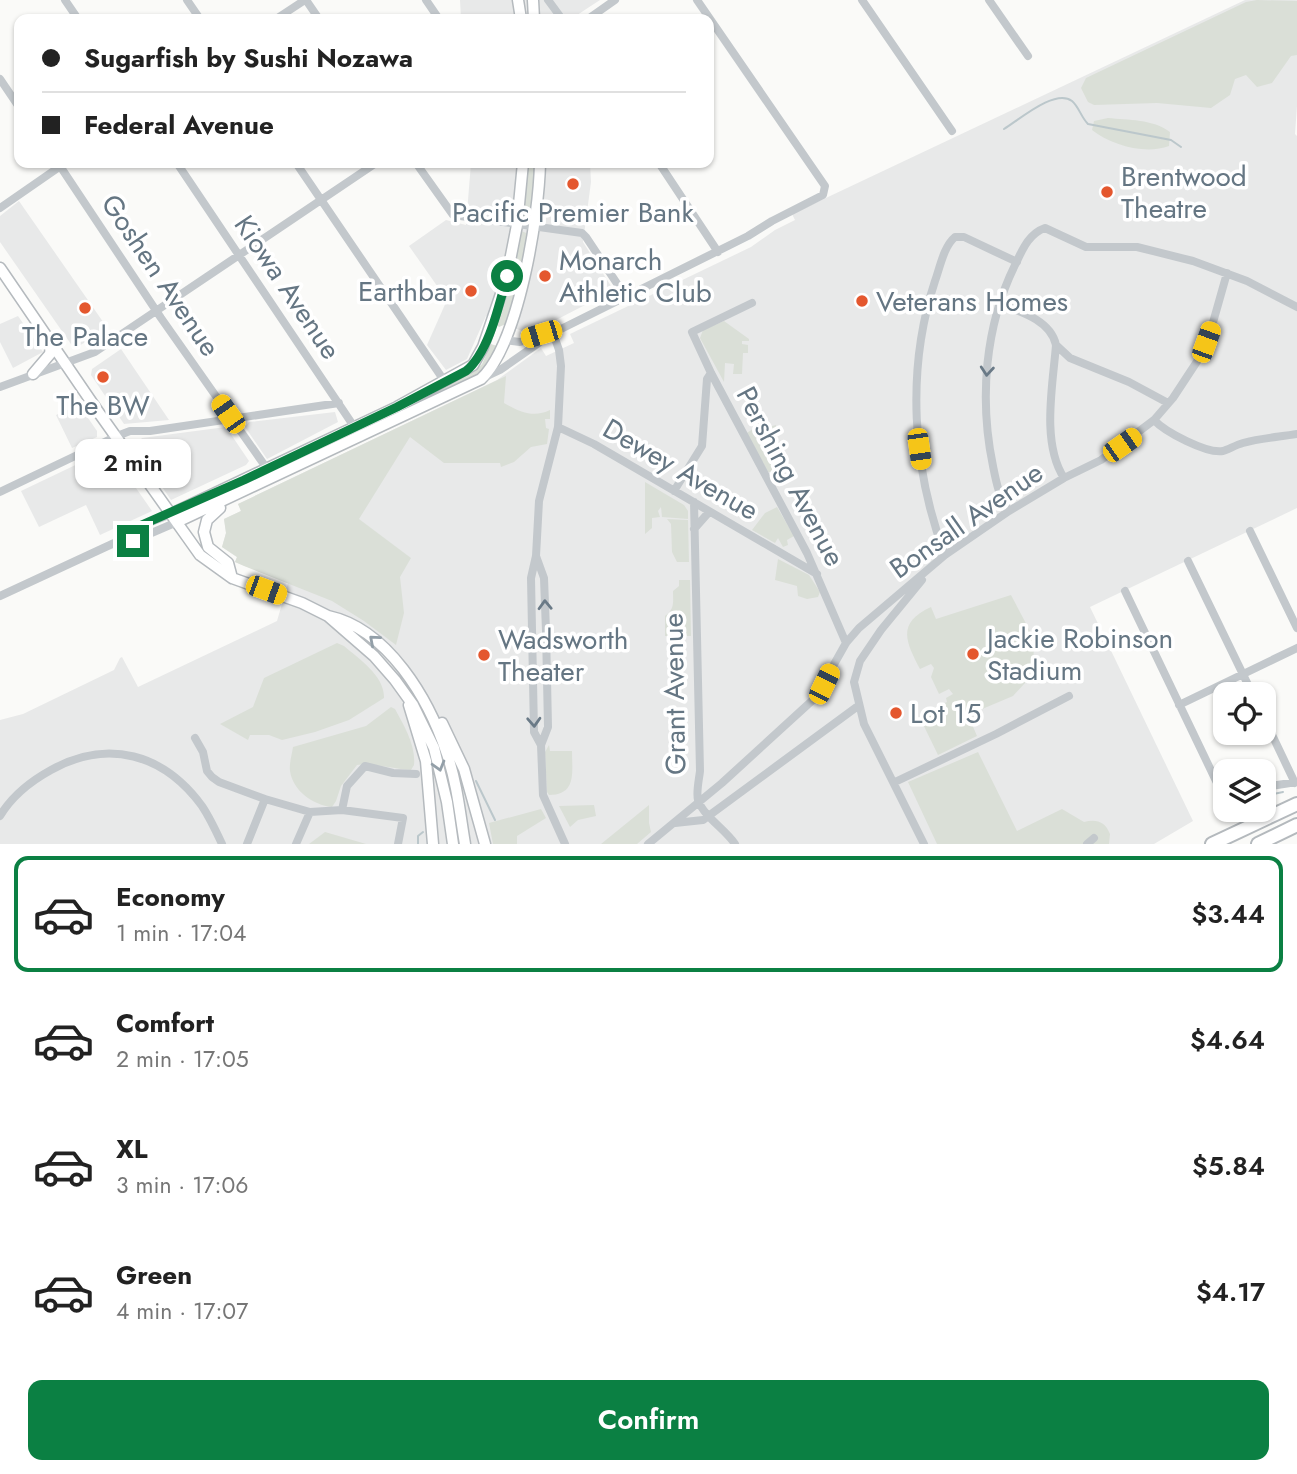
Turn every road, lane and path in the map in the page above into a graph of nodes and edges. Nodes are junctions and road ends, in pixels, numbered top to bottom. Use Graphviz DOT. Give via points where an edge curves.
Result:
graph roads {
  1 [pos="305,0"];
  2 [pos="615,0"];
  3 [pos="862,0"];
  4 [pos="989,0"];
  5 [pos="284,14"];
  6 [pos="595,14"];
  7 [pos="714,25"];
  8 [pos="1028,56"];
  9 [pos="0,79"];
  10 [pos="14,100"];
  11 [pos="952,131"];
  12 [pos="55,168"];
  13 [pos="64,168"];
  14 [pos="180,168"];
  15 [pos="299,168"];
  16 [pos="369,168"];
  17 [pos="420,168"];
  18 [pos="523,168"];
  19 [pos="540,168"];
  20 [pos="662,168"];
  21 [pos="321,200"];
  22 [pos="0,208"];
  23 [pos="517,225"];
  24 [pos="535,227"];
  25 [pos="718,252"];
  26 [pos="239,256"];
  27 [pos="1017,262"];
  28 [pos="0,268"];
  29 [pos="1227,273"];
  30 [pos="4,281"];
  31 [pos="626,297"];
  32 [pos="752,303"];
  33 [pos="1000,304"];
  34 [pos="1297,307"];
  35 [pos="157,311"];
  36 [pos="493,321"];
  37 [pos="510,322"];
  38 [pos="553,333"];
  39 [pos="527,339"];
  40 [pos="504,340"];
  41 [pos="51,344"];
  42 [pos="1056,345"];
  43 [pos="484,347"];
  44 [pos="1070,358"];
  45 [pos="66,364"];
  46 [pos="1054,372"];
  47 [pos="711,373"];
  48 [pos="33,374"];
  49 [pos="481,379"];
  50 [pos="445,382"];
  51 [pos="0,387"];
  52 [pos="339,403"];
  53 [pos="1168,403"];
  54 [pos="231,419"];
  55 [pos="1154,420"];
  56 [pos="354,426"];
  57 [pos="558,427"];
  58 [pos="1297,434"];
  59 [pos="117,436"];
  60 [pos="361,437"];
  61 [pos="265,469"];
  62 [pos="279,475"];
  63 [pos="1064,478"];
  64 [pos="259,484"];
  65 [pos="674,491"];
  66 [pos="0,492"];
  67 [pos="694,502"];
  68 [pos="1009,511"];
  69 [pos="709,512"];
  70 [pos="174,518"];
  71 [pos="694,529"];
  72 [pos="1250,531"];
  73 [pos="945,555"];
  74 [pos="536,556"];
  75 [pos="1188,561"];
  76 [pos="927,572"];
  77 [pos="817,574"];
  78 [pos="232,578"];
  79 [pos="1125,591"];
  80 [pos="0,596"];
  81 [pos="328,616"];
  82 [pos="1297,628"];
  83 [pos="846,643"];
  84 [pos="1297,648"];
  85 [pos="532,651"];
  86 [pos="546,651"];
  87 [pos="392,657"];
  88 [pos="1243,674"];
  89 [pos="1247,682"];
  90 [pos="406,694"];
  91 [pos="1069,696"];
  92 [pos="1179,705"];
  93 [pos="859,706"];
  94 [pos="195,738"];
  95 [pos="1276,742"];
  96 [pos="541,745"];
  97 [pos="1213,773"];
  98 [pos="416,774"];
  99 [pos="895,782"];
  100 [pos="1296,783"];
  101 [pos="1276,786"];
  102 [pos="265,799"];
  103 [pos="699,803"];
  104 [pos="1297,804"];
  105 [pos="342,810"];
  106 [pos="1297,811"];
  107 [pos="310,812"];
  108 [pos="0,816"];
  109 [pos="709,816"];
  110 [pos="675,823"];
  111 [pos="1297,825"];
  112 [pos="222,844"];
  113 [pos="247,844"];
  114 [pos="296,844"];
  115 [pos="398,844"];
  116 [pos="432,844"];
  117 [pos="453,844"];
  118 [pos="465,844"];
  119 [pos="485,844"];
  120 [pos="565,844"];
  121 [pos="648,844"];
  122 [pos="735,844"];
  123 [pos="924,844"];
  124 [pos="1212,844"];
  125 [pos="1228,844"];
  126 [pos="1258,844"];
  1 -- 5 [label="street"];
  2 -- 6 [label="street"];
  3 -- 11 [label="street"];
  4 -- 8 [label="street"];
  7 -- 25 [label="street" via="825,187 823,195"];
  9 -- 10 [label="street"];
  12 -- 22 [label="street"];
  13 -- 35 [label="street, Goshen Avenue"];
  14 -- 26 [label="street, Kiowa Avenue"];
  15 -- 21 [label="street"];
  16 -- 21 [label="street"];
  17 -- 23 [label="street" via="453,215"];
  18 -- 23 [label="main road"];
  19 -- 24 [label="main road"];
  20 -- 25 [label="street"];
  21 -- 26 [label="street"];
  21 -- 50 [label="street"];
  23 -- 24 [label="street"];
  23 -- 36 [label="main road"];
  24 -- 31 [label="street" via="582,233"];
  24 -- 37 [label="main road"];
  25 -- 31 [label="street"];
  26 -- 35 [label="street"];
  26 -- 52 [label="street, Kiowa Avenue"];
  27 -- 29 [label="street" via="1030,238 1045,228 1086,247 1137,247"];
  27 -- 33 [label="street"];
  27 -- 73 [label="street" via="955,237 928,307 919,356 917,424 926,492"];
  28 -- 30 [label="main road"];
  29 -- 34 [label="street"];
  29 -- 53 [label="street, Bonsall Avenue" via="1206,342 1189,376"];
  30 -- 41 [label="main road"];
  31 -- 38 [label="street"];
  32 -- 47 [label="street, Pershing Avenue" via="692,332"];
  33 -- 42 [label="street" via="1047,326"];
  33 -- 68 [label="street, one-way" via="988,365 986,420 994,474"];
  35 -- 45 [label="street" via="94,352"];
  35 -- 54 [label="street, Goshen Avenue"];
  36 -- 37 [label="main road" via="501,330"];
  36 -- 43 [label="main road"];
  37 -- 39 [label="street" via="516,333"];
  37 -- 40 [label="main road"];
  38 -- 39 [label="street"];
  38 -- 49 [label="street"];
  38 -- 57 [label="street" via="561,366"];
  39 -- 40 [label="street"];
  40 -- 43 [label="main road"];
  40 -- 49 [label="main road"];
  41 -- 45 [label="main road"];
  41 -- 48 [label="main road" via="50,354"];
  42 -- 44 [label="street"];
  42 -- 46 [label="street"];
  43 -- 50 [label="main road" via="473,365"];
  44 -- 46 [label="street"];
  44 -- 53 [label="street"];
  45 -- 48 [label="street"];
  45 -- 59 [label="main road"];
  46 -- 63 [label="street" via="1053,439"];
  47 -- 65 [label="street" via="706,379 702,446"];
  47 -- 77 [label="street, Pershing Avenue"];
  48 -- 51 [label="street"];
  49 -- 60 [label="main road"];
  50 -- 56 [label="main road"];
  52 -- 54 [label="street"];
  52 -- 56 [label="street, Kiowa Avenue"];
  53 -- 55 [label="street, Bonsall Avenue"];
  54 -- 59 [label="street"];
  54 -- 61 [label="street, Goshen Avenue"];
  55 -- 58 [label="street" via="1187,441 1216,451"];
  55 -- 63 [label="street, Bonsall Avenue" via="1101,460"];
  56 -- 60 [label="street, Kiowa Avenue"];
  56 -- 61 [label="main road"];
  57 -- 65 [label="street, Dewey Avenue"];
  57 -- 74 [label="street" via="539,501"];
  59 -- 66 [label="street"];
  59 -- 70 [label="main road"];
  60 -- 62 [label="main road"];
  61 -- 62 [label="street"];
  61 -- 70 [label="main road"];
  62 -- 64 [label="main road"];
  63 -- 68 [label="street, Bonsall Avenue"];
  64 -- 70 [label="main road"];
  64 -- 78 [label="main road" via="216,509 204,527 205,541 228,562"];
  65 -- 67 [label="street, Dewey Avenue"];
  67 -- 69 [label="street, Dewey Avenue"];
  67 -- 71 [label="street, Grant Avenue"];
  68 -- 73 [label="street, Bonsall Avenue"];
  69 -- 71 [label="street"];
  69 -- 77 [label="street, Dewey Avenue"];
  70 -- 78 [label="main road" via="201,555"];
  70 -- 80 [label="street" via="133,541 125,538"];
  71 -- 103 [label="street, Grant Avenue"];
  72 -- 82 [label="street"];
  73 -- 76 [label="street, Bonsall Avenue"];
  74 -- 85 [label="street" via="531,578"];
  86 -- 74 [label="street, one-way" via="544,578"];
  75 -- 88 [label="street"];
  76 -- 83 [label="street, Bonsall Avenue"];
  76 -- 93 [label="street" via="860,661 854,682"];
  77 -- 83 [label="street, Pershing Avenue"];
  78 -- 81 [label="main road"];
  79 -- 92 [label="street"];
  87 -- 81 [label="main road, one-way" via="363,631"];
  81 -- 90 [label="main road" via="373,656"];
  83 -- 103 [label="street, Bonsall Avenue" via="815,698"];
  84 -- 88 [label="street"];
  85 -- 86 [label="street"];
  85 -- 96 [label="street, one-way" via="534,732"];
  86 -- 96 [label="street" via="548,727"];
  87 -- 118 [label="main road" via="417,689 439,733 454,781"];
  87 -- 119 [label="main road" via="425,693 451,741 470,787"];
  88 -- 89 [label="street"];
  88 -- 92 [label="street"];
  90 -- 116 [label="main road" via="426,761"];
  90 -- 117 [label="main road, one-way" via="440,769"];
  91 -- 99 [label="street"];
  92 -- 97 [label="street"];
  93 -- 99 [label="street"];
  93 -- 109 [label="street, Bonsall Avenue"];
  94 -- 102 [label="street" via="212,777"];
  95 -- 100 [label="street"];
  96 -- 120 [label="street" via="543,795"];
  98 -- 105 [label="street" via="365,766 347,786"];
  99 -- 123 [label="street"];
  100 -- 101 [label="street"];
  102 -- 107 [label="street"];
  102 -- 113 [label="street"];
  103 -- 109 [label="street, Grant Avenue"];
  103 -- 110 [label="street, Bonsall Avenue"];
  104 -- 124 [label="highway"];
  105 -- 107 [label="street"];
  105 -- 115 [label="street" via="403,818"];
  106 -- 125 [label="highway"];
  107 -- 114 [label="street"];
  108 -- 112 [label="street" via="33,781 60,765 95,753 124,754 153,764 180,782 202,807"];
  109 -- 110 [label="street, Bonsall Avenue"];
  109 -- 122 [label="street, Grant Avenue"];
  110 -- 121 [label="street, Bonsall Avenue"];
  111 -- 126 [label="highway"];
}
